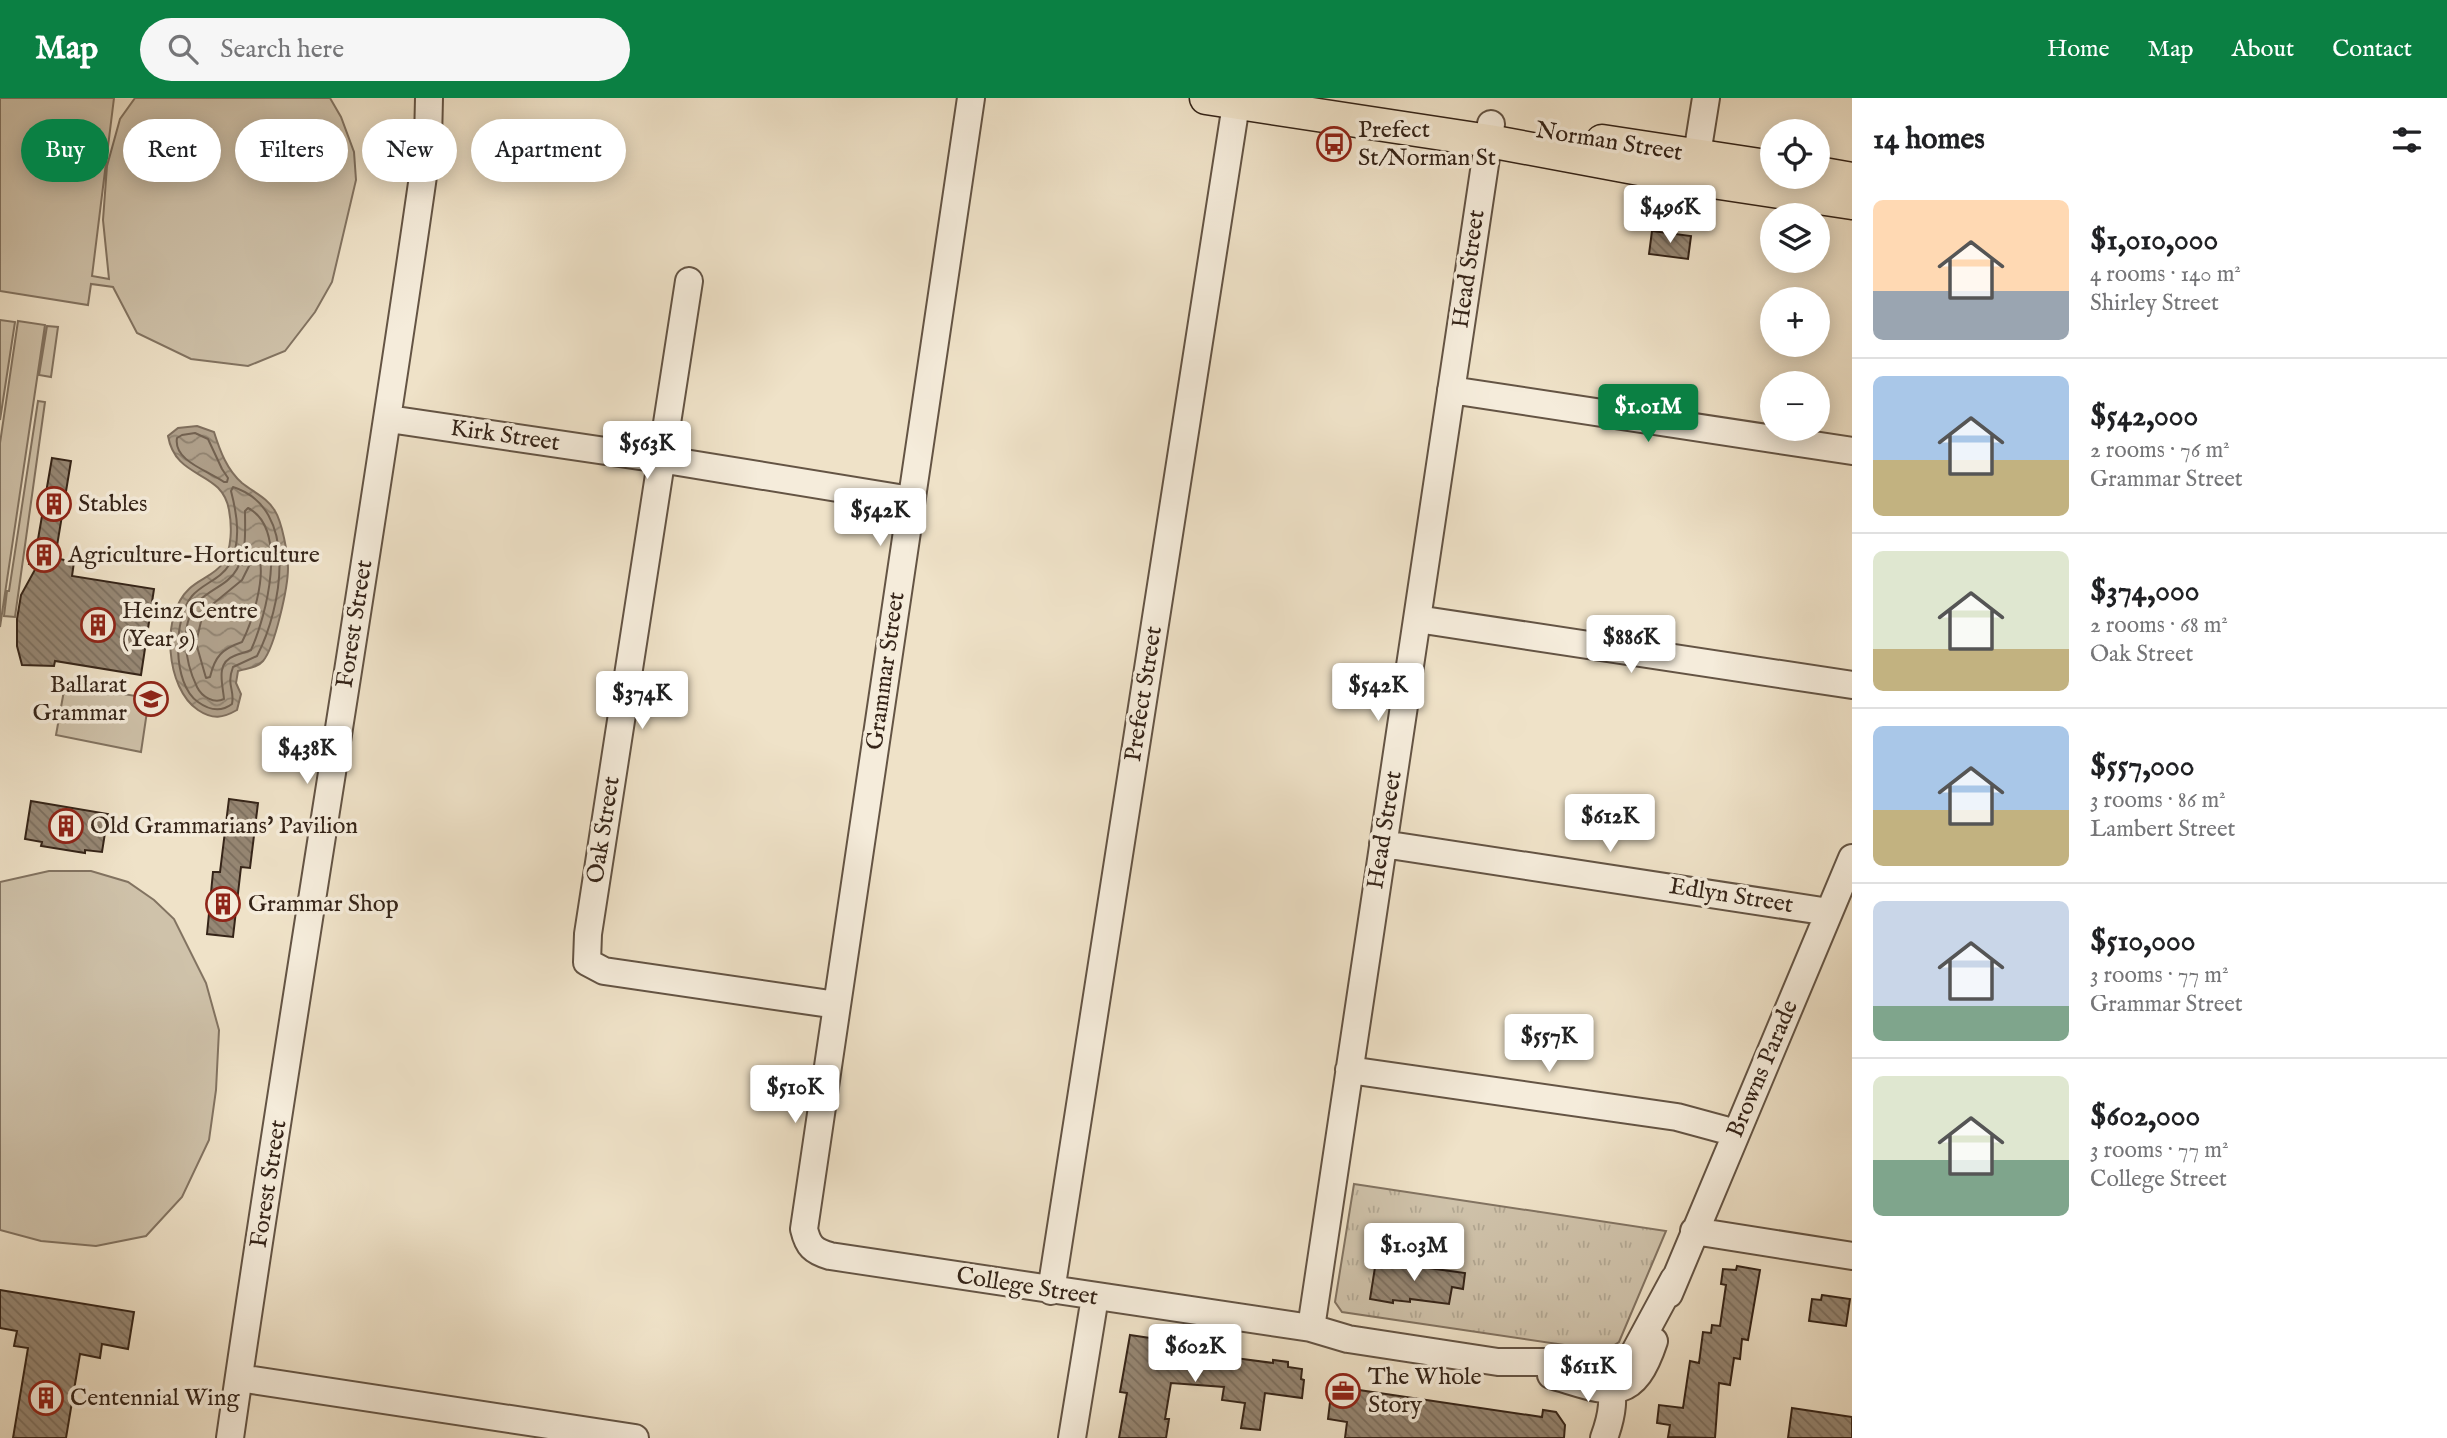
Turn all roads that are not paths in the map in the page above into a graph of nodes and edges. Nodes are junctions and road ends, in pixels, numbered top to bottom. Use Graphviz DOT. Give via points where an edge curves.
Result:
graph roads {
  1 [pos="429,98"];
  2 [pos="443,98"];
  3 [pos="971,98"];
  4 [pos="1320,98"];
  5 [pos="1706,98"];
  6 [pos="1227,100"];
  7 [pos="429,119"];
  8 [pos="436,119"];
  9 [pos="1490,132"];
  10 [pos="1695,167"];
  11 [pos="1760,167"];
  12 [pos="1830,175"];
  13 [pos="1852,178"];
  14 [pos="422,182"];
  15 [pos="1852,204"];
  16 [pos="689,281"];
  17 [pos="1451,390"];
  18 [pos="389,419"];
  19 [pos="1852,451"];
  20 [pos="660,459"];
  21 [pos="911,500"];
  22 [pos="1417,619"];
  23 [pos="1852,685"];
  24 [pos="1383,844"];
  25 [pos="1852,858"];
  26 [pos="1829,912"];
  27 [pos="836,1005"];
  28 [pos="1349,1069"];
  29 [pos="1736,1133"];
  30 [pos="1694,1231"];
  31 [pos="807,1244"];
  32 [pos="1852,1256"];
  33 [pos="1051,1291"];
  34 [pos="1095,1297"];
  35 [pos="1311,1328"];
  36 [pos="239,1378"];
  37 [pos="1605,1382"];
  38 [pos="230,1438"];
  39 [pos="635,1438"];
  40 [pos="1072,1438"];
  41 [pos="1591,1438"];
  42 [pos="1604,1438"];
  1 -- 7 [label="street, Forest Street"];
  2 -- 8 [label="street, Forest Street"];
  3 -- 21 [label="street, Grammar Street"];
  4 -- 9 [label="main road, Norman Street"];
  5 -- 10 [label="street"];
  6 -- 9 [label="main road, Norman Street"];
  6 -- 33 [label="street, Prefect Street"];
  9 -- 10 [label="main road, Norman Street"];
  9 -- 17 [label="street, Head Street"];
  10 -- 11 [label="main road, Norman Street"];
  10 -- 15 [label="main road, Norman Street"];
  12 -- 13 [label="main road"];
  14 -- 18 [label="street, Forest Street"];
  16 -- 20 [label="street, Oak Street"];
  17 -- 19 [label="street"];
  17 -- 22 [label="street, Head Street"];
  18 -- 20 [label="street, Kirk Street"];
  18 -- 36 [label="street, Forest Street"];
  20 -- 21 [label="street, Kirk Street"];
  20 -- 27 [label="street, Oak Street" via="582,967"];
  21 -- 27 [label="street, Grammar Street"];
  22 -- 23 [label="street"];
  22 -- 24 [label="street, Head Street"];
  24 -- 26 [label="street, Edlyn Street"];
  24 -- 28 [label="street, Head Street"];
  25 -- 26 [label="street, Browns Parade"];
  26 -- 29 [label="street, Browns Parade"];
  27 -- 31 [label="street, Grammar Street" via="804,1229"];
  28 -- 29 [label="street" via="1677,1117"];
  28 -- 35 [label="street, Head Street"];
  29 -- 30 [label="street, Browns Parade"];
  30 -- 32 [label="street"];
  30 -- 37 [label="street, Browns Parade" via="1640,1374 1627,1385"];
  31 -- 33 [label="street, College Street" via="830,1256"];
  33 -- 34 [label="street, College Street"];
  34 -- 35 [label="street, College Street"];
  34 -- 40 [label="street"];
  35 -- 37 [label="street, College Street" via="1352,1340 1498,1362 1557,1362"];
  36 -- 38 [label="street, Forest Street"];
  36 -- 39 [label="street"];
  37 -- 41 [label="street"];
  37 -- 42 [label="street"];
}
